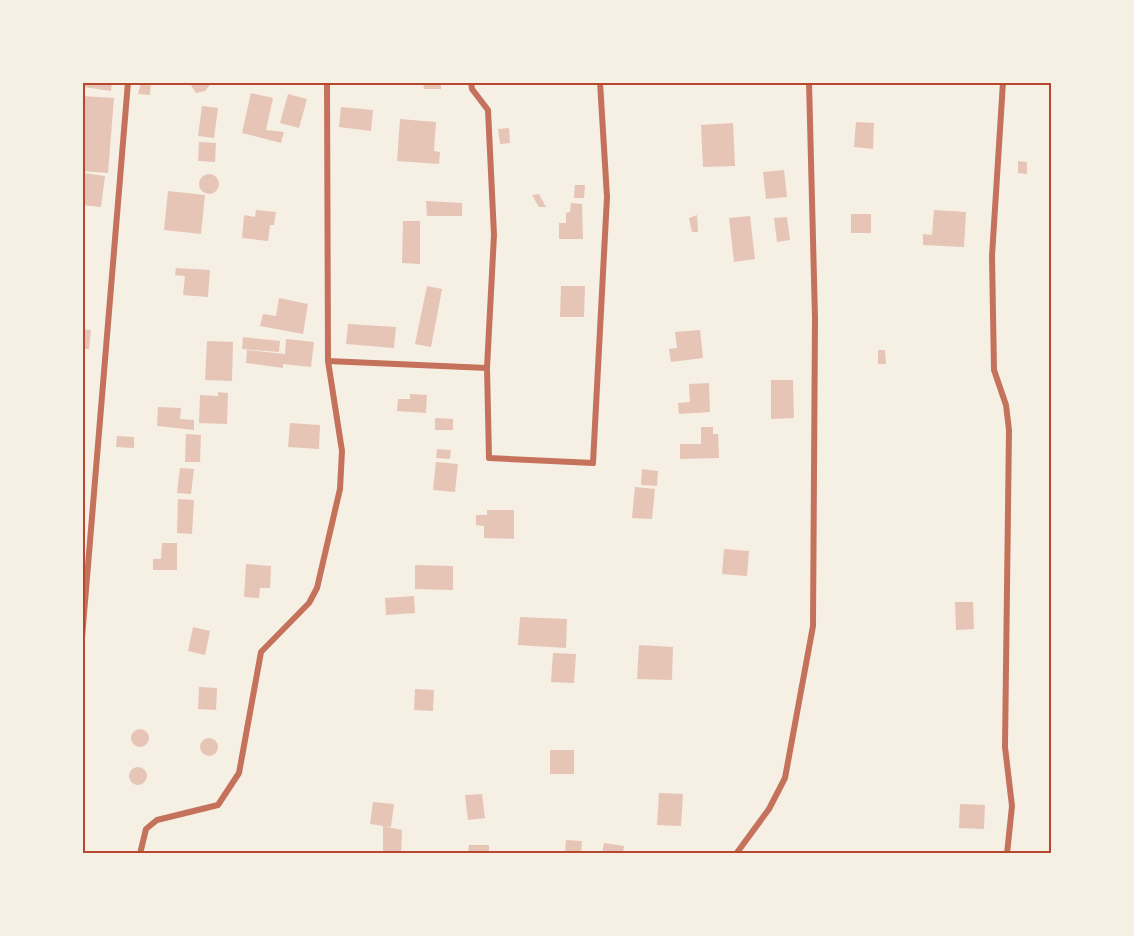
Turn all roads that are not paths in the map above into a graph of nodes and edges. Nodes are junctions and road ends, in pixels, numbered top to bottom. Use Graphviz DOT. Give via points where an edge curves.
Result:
graph roads {
  1 [pos="128,82"];
  2 [pos="327,82"];
  3 [pos="471,82"];
  4 [pos="600,82"];
  5 [pos="809,82"];
  6 [pos="1003,82"];
  7 [pos="328,361"];
  8 [pos="486,368"];
  9 [pos="82,638"];
  10 [pos="140,854"];
  11 [pos="736,854"];
  12 [pos="1007,854"];
  1 -- 9 [label="street"];
  2 -- 7 [label="street"];
  3 -- 8 [label="street" via="488,110 495,235"];
  4 -- 8 [label="street" via="607,196 593,463 489,458"];
  5 -- 11 [label="street" via="815,318 813,626 785,778 770,809"];
  6 -- 12 [label="street" via="992,256 994,370 1010,430 1005,747 1012,806"];
  7 -- 8 [label="street"];
  7 -- 10 [label="street" via="342,451 340,489 317,588 309,603 261,652 239,773 232,787 218,805 149,825"];
}
